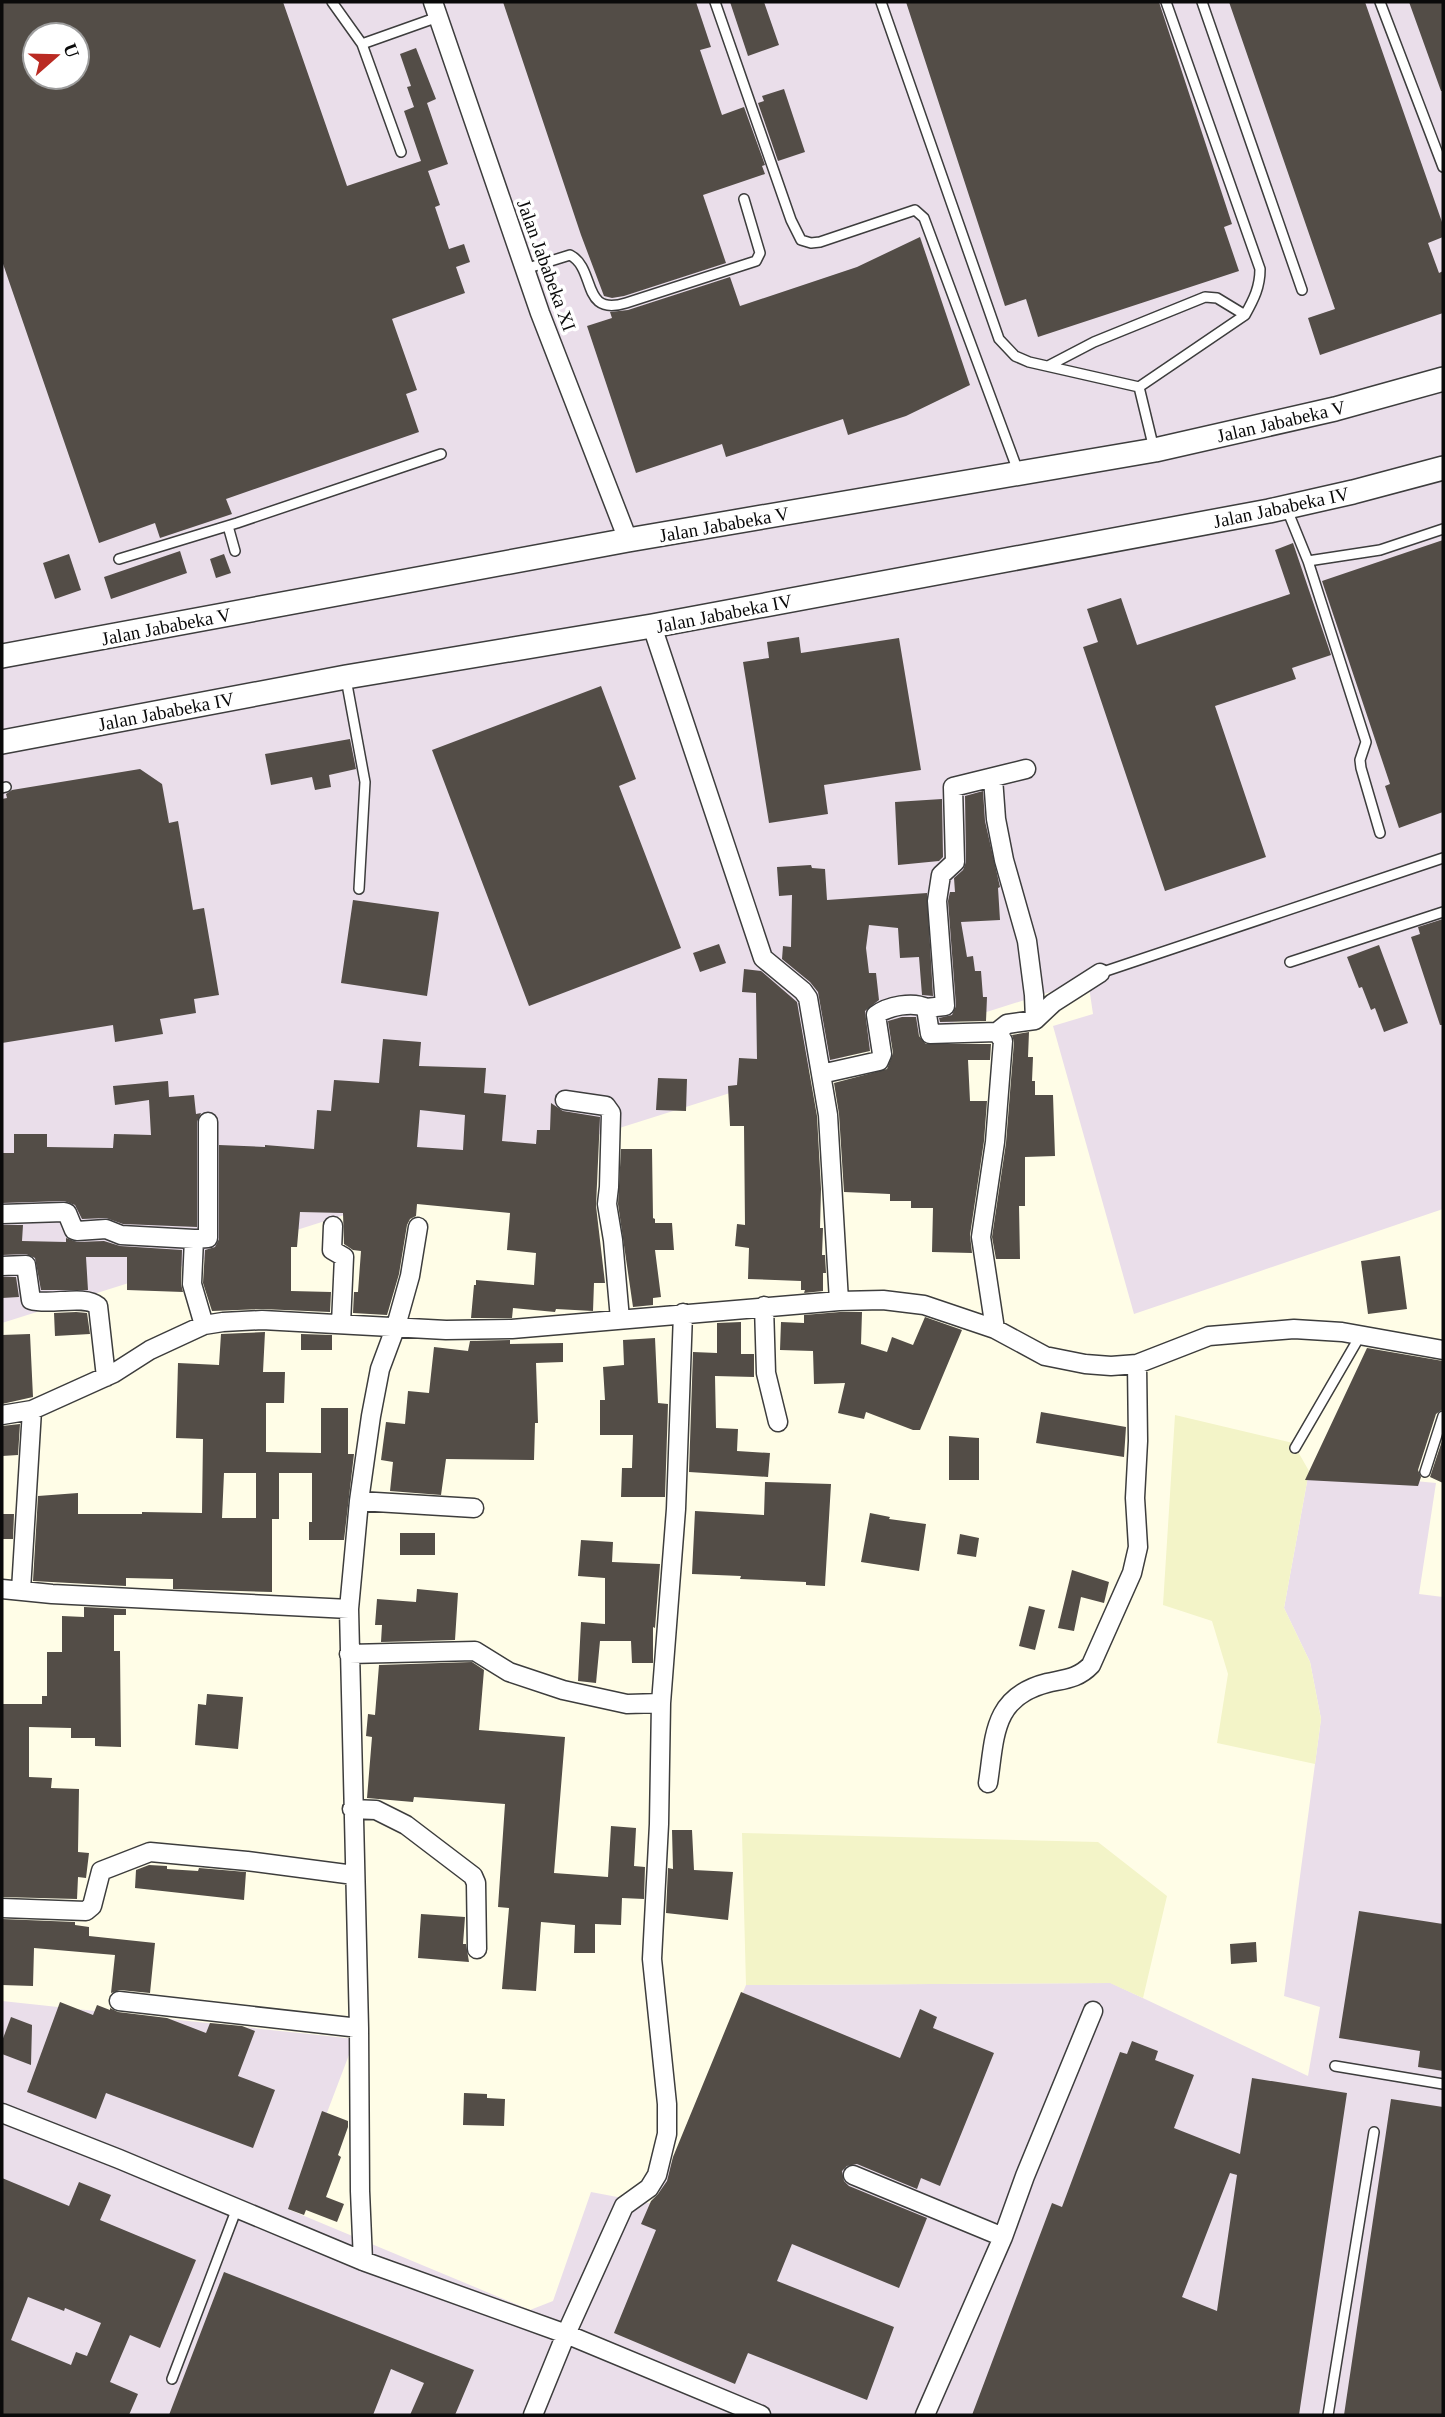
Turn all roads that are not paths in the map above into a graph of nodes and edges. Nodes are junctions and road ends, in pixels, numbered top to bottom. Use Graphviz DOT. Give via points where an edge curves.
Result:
graph roads {
  1 [pos="332,2"];
  2 [pos="715,2"];
  3 [pos="881,2"];
  4 [pos="1166,2"];
  5 [pos="1202,2"];
  6 [pos="1380,2"];
  7 [pos="436,9"];
  8 [pos="362,44"];
  9 [pos="401,152"];
  10 [pos="1443,167"];
  11 [pos="744,199"];
  12 [pos="525,269"];
  13 [pos="1302,290"];
  14 [pos="1245,314"];
  15 [pos="1048,366"];
  16 [pos="1443,379"];
  17 [pos="1139,387"];
  18 [pos="1155,450"];
  19 [pos="441,454"];
  20 [pos="1443,468"];
  21 [pos="1019,472"];
  22 [pos="1286,507"];
  23 [pos="228,526"];
  24 [pos="1443,529"];
  25 [pos="628,540"];
  26 [pos="235,551"];
  27 [pos="120,559"];
  28 [pos="1308,561"];
  29 [pos="652,626"];
  30 [pos="2,656"];
  31 [pos="346,677"];
  32 [pos="2,742"];
  33 [pos="1026,769"];
  34 [pos="993,778"];
  35 [pos="1380,833"];
  36 [pos="1443,858"];
  37 [pos="359,889"];
  38 [pos="1443,912"];
  39 [pos="1290,962"];
  40 [pos="1100,973"];
  41 [pos="926,1007"];
  42 [pos="1035,1020"];
  43 [pos="997,1032"];
  44 [pos="821,1073"];
  45 [pos="565,1100"];
  46 [pos="208,1122"];
  47 [pos="2,1214"];
  48 [pos="333,1226"];
  49 [pos="418,1227"];
  50 [pos="194,1239"];
  51 [pos="2,1266"];
  52 [pos="839,1301"];
  53 [pos="764,1307"];
  54 [pos="682,1313"];
  55 [pos="620,1319"];
  56 [pos="341,1324"];
  57 [pos="204,1325"];
  58 [pos="396,1326"];
  59 [pos="995,1329"];
  60 [pos="1360,1336"];
  61 [pos="1443,1350"];
  62 [pos="1137,1364"];
  63 [pos="106,1377"];
  64 [pos="32,1410"];
  65 [pos="2,1415"];
  66 [pos="1443,1416"];
  67 [pos="778,1422"];
  68 [pos="1295,1448"];
  69 [pos="1425,1472"];
  70 [pos="359,1501"];
  71 [pos="474,1508"];
  72 [pos="2,1589"];
  73 [pos="21,1590"];
  74 [pos="349,1609"];
  75 [pos="349,1654"];
  76 [pos="661,1703"];
  77 [pos="988,1783"];
  78 [pos="352,1809"];
  79 [pos="354,1875"];
  80 [pos="2,1908"];
  81 [pos="477,1949"];
  82 [pos="119,2001"];
  83 [pos="1093,2011"];
  84 [pos="359,2028"];
  85 [pos="1335,2066"];
  86 [pos="1443,2084"];
  87 [pos="2,2113"];
  88 [pos="1374,2132"];
  89 [pos="853,2175"];
  90 [pos="237,2208"];
  91 [pos="1003,2237"];
  92 [pos="363,2261"];
  93 [pos="566,2334"];
  94 [pos="172,2379"];
  95 [pos="533,2415"];
  96 [pos="761,2415"];
  97 [pos="925,2415"];
  98 [pos="1328,2415"];
  1 -- 8 [label="lane"];
  2 -- 21 [label="lane" via="801,240 820,242 915,209 924,218"];
  3 -- 15 [label="lane" via="999,339 1015,356"];
  4 -- 14 [label="lane" via="1260,269 1260,281"];
  5 -- 13 [label="lane"];
  6 -- 10 [label="lane"];
  7 -- 8 [label="lane"];
  7 -- 12 [label="street, Jalan Jababeka XI"];
  8 -- 9 [label="lane"];
  11 -- 12 [label="lane" via="760,253 756,261 626,303 601,304 579,261 570,255"];
  12 -- 25 [label="street, Jalan Jababeka XI"];
  14 -- 15 [label="lane" via="1217,298 1205,297"];
  14 -- 17 [label="lane"];
  15 -- 17 [label="lane"];
  16 -- 18 [label="street, Jalan Jababeka V"];
  17 -- 18 [label="lane"];
  18 -- 21 [label="street, Jalan Jababeka V"];
  19 -- 23 [label="lane"];
  20 -- 22 [label="street, Jalan Jababeka IV"];
  21 -- 25 [label="street, Jalan Jababeka V"];
  22 -- 28 [label="lane"];
  22 -- 29 [label="street, Jalan Jababeka IV"];
  23 -- 26 [label="lane"];
  23 -- 27 [label="lane"];
  24 -- 28 [label="lane" via="1380,550"];
  25 -- 30 [label="street, Jalan Jababeka V"];
  28 -- 35 [label="lane" via="1366,741 1361,768"];
  29 -- 31 [label="street, Jalan Jababeka IV"];
  29 -- 44 [label="street" via="763,958 806,994"];
  31 -- 32 [label="street, Jalan Jababeka IV"];
  31 -- 37 [label="lane" via="365,782"];
  33 -- 34 [label="street"];
  34 -- 41 [label="street" via="953,787 955,862 941,875 937,901 945,1006"];
  34 -- 42 [label="street" via="1004,860 1027,941"];
  36 -- 40 [label="lane"];
  38 -- 39 [label="lane"];
  40 -- 42 [label="street"];
  41 -- 43 [label="street" via="930,1034"];
  41 -- 44 [label="street" via="916,1004 882,1010 876,1015 879,1061"];
  42 -- 43 [label="street" via="1007,1024"];
  43 -- 59 [label="street" via="1003,1041 1000,1088 981,1237"];
  44 -- 52 [label="street" via="828,1115"];
  45 -- 55 [label="street" via="606,1106 611,1112 607,1205"];
  46 -- 50 [label="street" via="208,1238"];
  47 -- 50 [label="street" via="64,1212 77,1231 106,1229 121,1236"];
  48 -- 56 [label="street" via="332,1250 344,1257"];
  49 -- 58 [label="street"];
  50 -- 57 [label="street" via="192,1284"];
  51 -- 63 [label="street" via="26,1265 30,1300 91,1301 98,1306"];
  52 -- 53 [label="street"];
  52 -- 59 [label="street" via="924,1305"];
  53 -- 54 [label="street"];
  53 -- 67 [label="street" via="766,1373"];
  54 -- 55 [label="street"];
  54 -- 76 [label="street" via="676,1509"];
  55 -- 58 [label="street" via="512,1328"];
  56 -- 57 [label="street" via="262,1320"];
  56 -- 58 [label="street"];
  57 -- 63 [label="street"];
  58 -- 70 [label="street" via="380,1369"];
  59 -- 62 [label="street" via="1045,1356 1068,1362"];
  60 -- 61 [label="street"];
  60 -- 62 [label="street" via="1294,1329 1209,1336"];
  60 -- 68 [label="lane"];
  62 -- 77 [label="street" via="1138,1547 1132,1573 1083,1674 1021,1693 1005,1708 995,1733"];
  63 -- 64 [label="street"];
  64 -- 65 [label="street"];
  64 -- 73 [label="street"];
  66 -- 69 [label="lane"];
  70 -- 71 [label="street"];
  70 -- 74 [label="street"];
  72 -- 73 [label="street"];
  73 -- 74 [label="street"];
  74 -- 75 [label="street"];
  75 -- 76 [label="street" via="475,1651 509,1672 563,1690 627,1704"];
  75 -- 78 [label="street"];
  76 -- 93 [label="street" via="652,1959 667,2134 657,2175 649,2188 624,2206"];
  78 -- 79 [label="street"];
  78 -- 81 [label="street" via="376,1810 406,1825 473,1876"];
  79 -- 80 [label="street" via="150,1852 101,1871 92,1906 86,1911"];
  79 -- 84 [label="street"];
  82 -- 84 [label="street"];
  83 -- 91 [label="street"];
  84 -- 92 [label="street"];
  85 -- 86 [label="lane"];
  87 -- 90 [label="street"];
  88 -- 98 [label="lane"];
  89 -- 91 [label="street"];
  90 -- 92 [label="street"];
  90 -- 94 [label="lane"];
  91 -- 97 [label="street"];
  92 -- 93 [label="street"];
  93 -- 95 [label="street"];
  93 -- 96 [label="street"];
}
